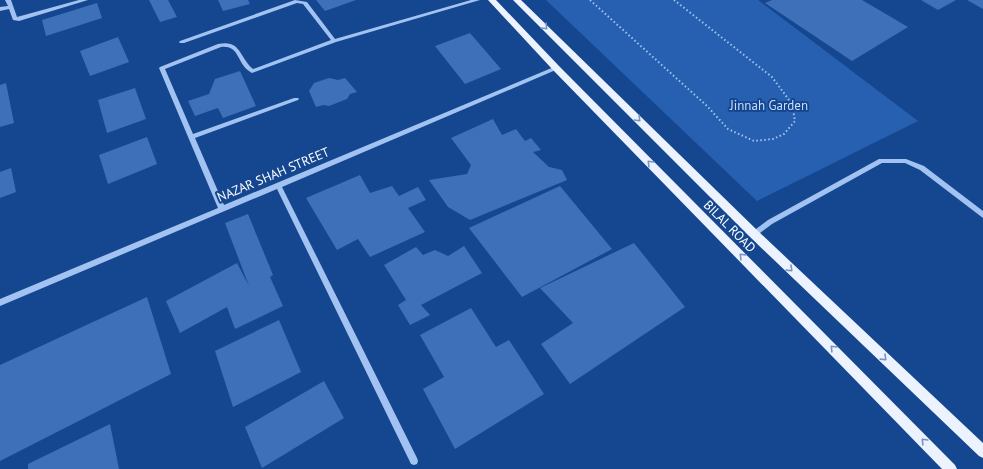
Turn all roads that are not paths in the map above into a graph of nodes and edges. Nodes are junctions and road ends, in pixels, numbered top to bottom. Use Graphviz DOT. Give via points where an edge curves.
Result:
graph roads {
  1 [pos="8,0"];
  2 [pos="85,0"];
  3 [pos="477,0"];
  4 [pos="492,0"];
  5 [pos="517,0"];
  6 [pos="9,7"];
  7 [pos="0,9"];
  8 [pos="334,41"];
  9 [pos="182,42"];
  10 [pos="556,68"];
  11 [pos="296,99"];
  12 [pos="192,137"];
  13 [pos="278,185"];
  14 [pos="222,209"];
  15 [pos="983,215"];
  16 [pos="754,234"];
  17 [pos="0,304"];
  18 [pos="983,452"];
  19 [pos="414,460"];
  20 [pos="951,469"];
  1 -- 6 [label="street"];
  2 -- 6 [label="street" via="20,19 13,17"];
  3 -- 8 [label="street"];
  4 -- 10 [label="main road, BILAL ROAD"];
  5 -- 16 [label="main road, BILAL ROAD, one-way"];
  6 -- 7 [label="street"];
  8 -- 9 [label="street" via="305,3 297,1"];
  8 -- 12 [label="street" via="252,71 247,68 234,46 228,44 162,68"];
  10 -- 13 [label="street, NAZAR SHAH STREET"];
  20 -- 10 [label="main road, BILAL ROAD, one-way"];
  11 -- 12 [label="street"];
  12 -- 14 [label="street"];
  13 -- 14 [label="street, NAZAR SHAH STREET"];
  13 -- 19 [label="street"];
  14 -- 17 [label="street, NAZAR SHAH STREET"];
  15 -- 16 [label="street" via="922,168 906,162 880,161 770,222"];
  16 -- 18 [label="main road, BILAL ROAD, one-way"];
}
